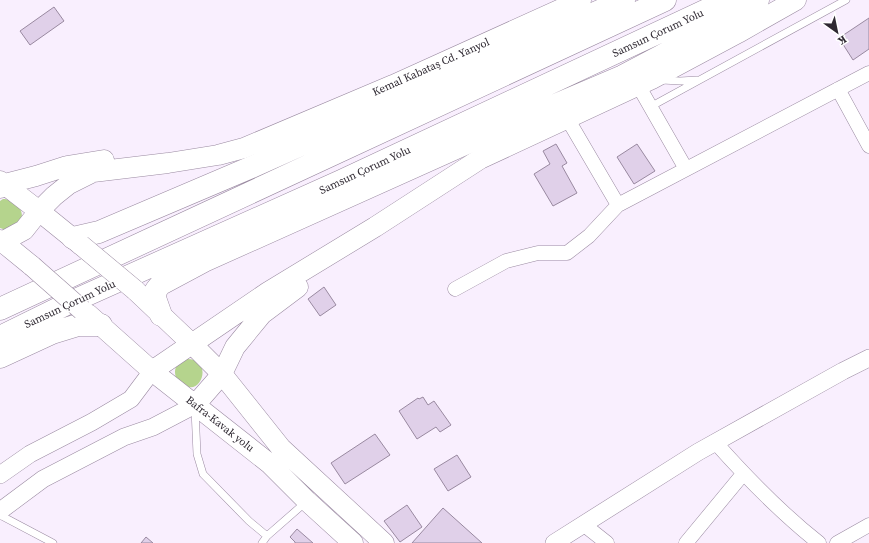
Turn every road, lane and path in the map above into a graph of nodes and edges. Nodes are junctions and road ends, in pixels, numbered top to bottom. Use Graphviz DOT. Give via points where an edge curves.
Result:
graph roads {
  1 [pos="581,0"];
  2 [pos="624,0"];
  3 [pos="665,0"];
  4 [pos="728,0"];
  5 [pos="758,0"];
  6 [pos="796,0"];
  7 [pos="846,0"];
  8 [pos="869,73"];
  9 [pos="701,79"];
  10 [pos="645,82"];
  11 [pos="838,89"];
  12 [pos="650,107"];
  13 [pos="567,118"];
  14 [pos="281,133"];
  15 [pos="869,146"];
  16 [pos="686,169"];
  17 [pos="2,184"];
  18 [pos="618,205"];
  19 [pos="39,211"];
  20 [pos="375,227"];
  21 [pos="1,242"];
  22 [pos="77,242"];
  23 [pos="455,289"];
  24 [pos="0,309"];
  25 [pos="161,315"];
  26 [pos="101,325"];
  27 [pos="0,337"];
  28 [pos="192,344"];
  29 [pos="0,357"];
  30 [pos="869,358"];
  31 [pos="152,372"];
  32 [pos="222,374"];
  33 [pos="195,405"];
  34 [pos="715,442"];
  35 [pos="0,474"];
  36 [pos="743,474"];
  37 [pos="307,501"];
  38 [pos="0,512"];
  39 [pos="0,516"];
  40 [pos="584,524"];
  41 [pos="869,525"];
  42 [pos="267,536"];
  43 [pos="53,543"];
  44 [pos="262,543"];
  45 [pos="352,543"];
  46 [pos="384,543"];
  47 [pos="554,543"];
  48 [pos="607,543"];
  49 [pos="686,543"];
  50 [pos="818,543"];
  51 [pos="837,543"];
  1 -- 14 [label="main road, Kemal Kabataş Cd. Yanyol"];
  2 -- 22 [label="highway" via="254,166"];
  3 -- 24 [label="highway"];
  4 -- 27 [label="highway, Samsun Çorum Yolu"];
  5 -- 25 [label="highway" via="623,76 204,261 161,284 156,290 155,298"];
  6 -- 10 [label="main road"];
  7 -- 9 [label="lane"];
  8 -- 11 [label="street"];
  9 -- 10 [label="lane"];
  9 -- 12 [label="lane"];
  10 -- 12 [label="street"];
  10 -- 13 [label="main road"];
  11 -- 15 [label="street"];
  11 -- 16 [label="street"];
  12 -- 16 [label="street"];
  13 -- 18 [label="street"];
  13 -- 20 [label="main road" via="480,159"];
  14 -- 17 [label="main road" via="206,150 67,166"];
  14 -- 19 [label="main road" via="218,155 168,164 93,172 69,184"];
  16 -- 18 [label="street"];
  17 -- 19 [label="main road, Bafra-Kavak yolu"];
  18 -- 23 [label="street" via="590,236 567,253 538,253 506,261"];
  19 -- 21 [label="main road" via="24,230"];
  19 -- 22 [label="main road, Bafra-Kavak yolu"];
  20 -- 28 [label="main road" via="268,292"];
  20 -- 32 [label="main road" via="262,314 235,347"];
  21 -- 26 [label="main road, Bafra-Kavak yolu, bridge"];
  22 -- 25 [label="main road, Bafra-Kavak yolu, bridge"];
  25 -- 28 [label="main road, Bafra-Kavak yolu"];
  26 -- 29 [label="highway" via="78,325"];
  26 -- 31 [label="main road, Bafra-Kavak yolu"];
  28 -- 31 [label="main road"];
  28 -- 32 [label="main road, Bafra-Kavak yolu"];
  30 -- 34 [label="street"];
  31 -- 33 [label="main road, Bafra-Kavak yolu"];
  31 -- 35 [label="street" via="132,399 30,454"];
  32 -- 33 [label="main road"];
  32 -- 46 [label="main road, Bafra-Kavak yolu" via="280,448"];
  33 -- 37 [label="main road, Bafra-Kavak yolu" via="270,464"];
  33 -- 38 [label="street" via="153,427 124,437 43,479"];
  33 -- 42 [label="lane" via="197,454 203,474"];
  34 -- 36 [label="street"];
  34 -- 40 [label="street"];
  36 -- 49 [label="street"];
  36 -- 50 [label="street"];
  37 -- 42 [label="lane"];
  37 -- 45 [label="main road, Bafra-Kavak yolu"];
  39 -- 43 [label="lane"];
  40 -- 47 [label="street"];
  40 -- 48 [label="street"];
  41 -- 51 [label="street"];
  42 -- 44 [label="lane"];
}
